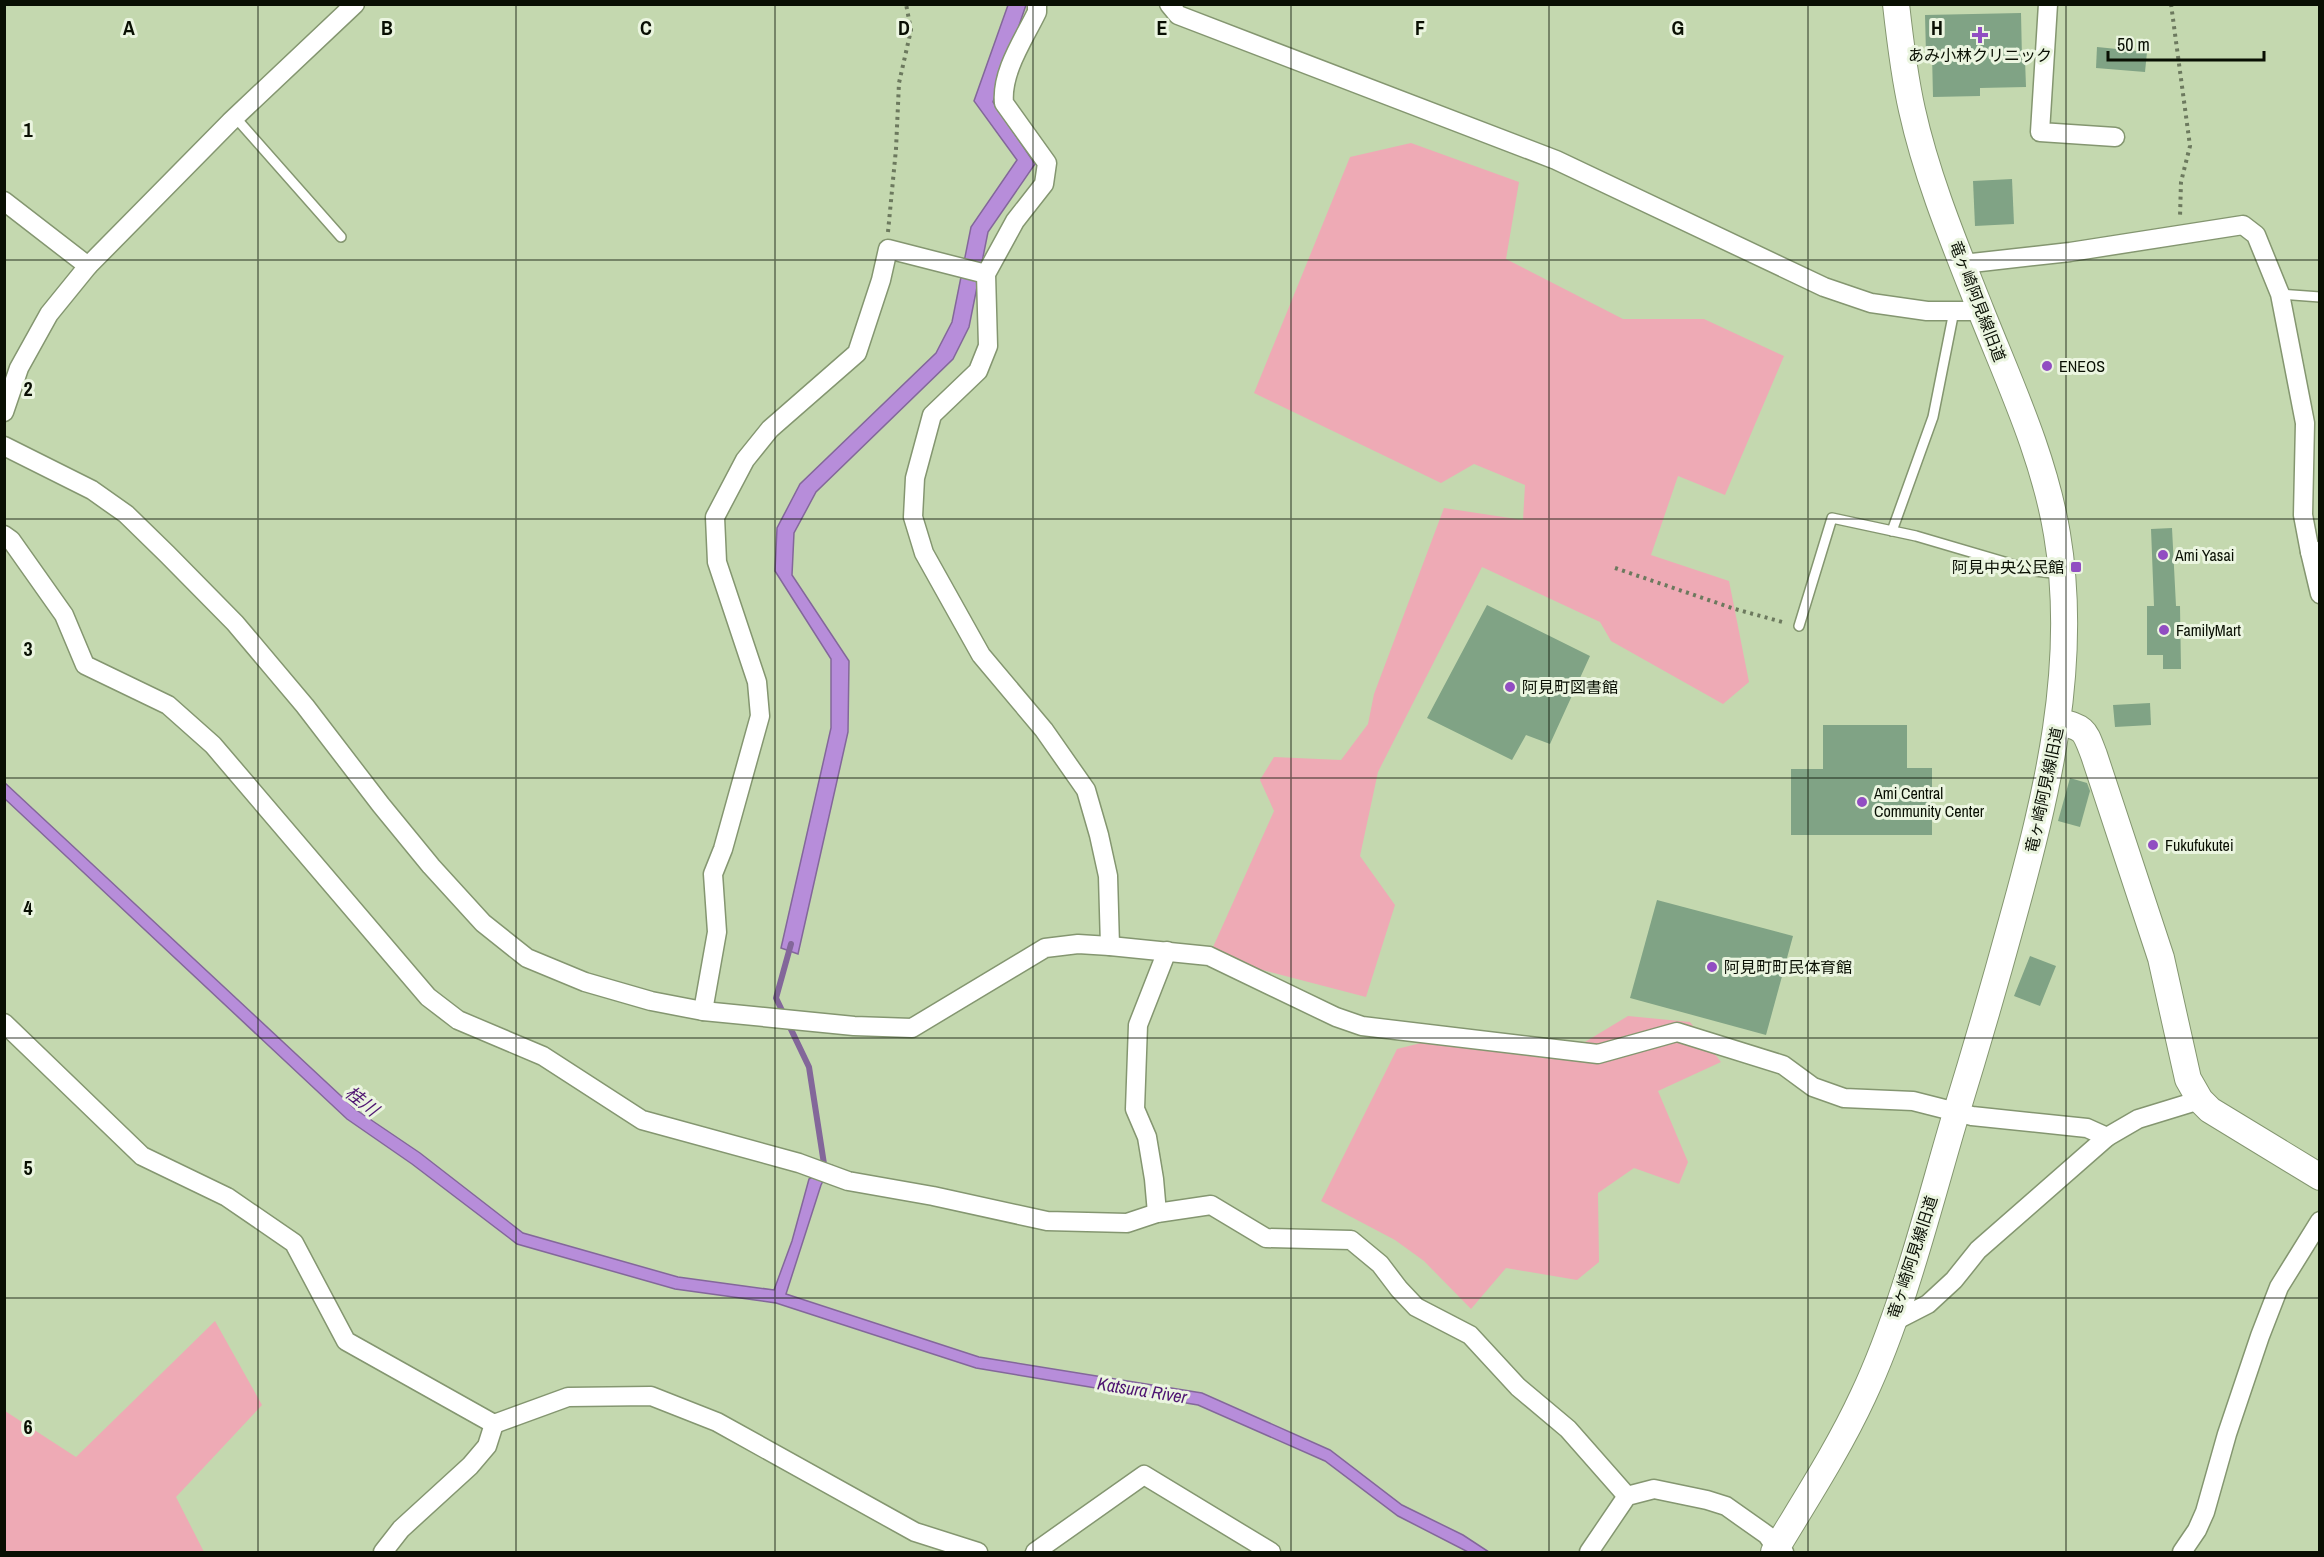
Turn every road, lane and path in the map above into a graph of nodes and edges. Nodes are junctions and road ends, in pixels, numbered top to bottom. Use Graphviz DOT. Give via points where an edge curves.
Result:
graph roads {
  1 [pos="355,4"];
  2 [pos="906,4"];
  3 [pos="1037,4"];
  4 [pos="1169,4"];
  5 [pos="1896,4"];
  6 [pos="2048,4"];
  7 [pos="2171,4"];
  8 [pos="1189,12"];
  9 [pos="235,117"];
  10 [pos="2115,137"];
  11 [pos="4,201"];
  12 [pos="2179,233"];
  13 [pos="341,237"];
  14 [pos="888,249"];
  15 [pos="1963,264"];
  16 [pos="88,266"];
  17 [pos="986,274"];
  18 [pos="2280,294"];
  19 [pos="2319,297"];
  20 [pos="1954,310"];
  21 [pos="1981,310"];
  22 [pos="4,412"];
  23 [pos="4,446"];
  24 [pos="1892,531"];
  25 [pos="4,535"];
  26 [pos="2315,551"];
  27 [pos="1615,568"];
  28 [pos="2061,574"];
  29 [pos="2319,594"];
  30 [pos="1799,626"];
  31 [pos="2058,722"];
  32 [pos="1110,946"];
  33 [pos="1167,951"];
  34 [pos="703,1011"];
  35 [pos="4,1023"];
  36 [pos="2200,1100"];
  37 [pos="1957,1112"];
  38 [pos="2107,1137"];
  39 [pos="2319,1177"];
  40 [pos="1156,1213"];
  41 [pos="2319,1221"];
  42 [pos="1891,1323"];
  43 [pos="494,1424"];
  44 [pos="1627,1496"];
  45 [pos="1779,1551"];
  46 [pos="383,1552"];
  47 [pos="978,1552"];
  48 [pos="1035,1552"];
  49 [pos="1271,1552"];
  50 [pos="1589,1552"];
  51 [pos="2182,1552"];
  1 -- 9 [label="street"];
  2 -- 14 [label="path" via="911,30 899,83"];
  3 -- 17 [label="street" via="1038,12 1006,78 1004,103 1047,163 1044,184 1015,220"];
  4 -- 8 [label="street" via="1178,15"];
  5 -- 15 [label="street, 竜ヶ崎阿見線旧道" via="1912,110"];
  6 -- 10 [label="street" via="2040,132"];
  7 -- 12 [label="path" via="2190,146 2181,182"];
  8 -- 20 [label="street" via="1556,160 1824,287 1871,303 1927,311"];
  9 -- 13 [label="lane"];
  9 -- 16 [label="street"];
  11 -- 16 [label="street"];
  12 -- 15 [label="street" via="2070,252"];
  12 -- 18 [label="street" via="2243,225 2256,235"];
  14 -- 17 [label="street"];
  14 -- 34 [label="street" via="857,353 770,429 745,460 715,517 717,562 757,682 760,716 713,873 717,932"];
  15 -- 21 [label="street, 竜ヶ崎阿見線旧道"];
  16 -- 22 [label="street" via="49,314 19,368"];
  17 -- 32 [label="street" via="988,346 978,371 932,415 915,478 913,517 924,553 981,655 1044,730 1086,790 1107,876"];
  18 -- 19 [label="lane"];
  18 -- 26 [label="street" via="2305,423 2304,515"];
  20 -- 21 [label="street"];
  20 -- 24 [label="lane" via="1933,417"];
  21 -- 28 [label="street, 竜ヶ崎阿見線旧道" via="2035,450 2057,535"];
  23 -- 34 [label="street" via="92,490 126,514 167,554 235,622 431,866 483,923 527,958 585,982"];
  24 -- 28 [label="lane" via="2035,572"];
  24 -- 30 [label="lane" via="1832,518"];
  25 -- 40 [label="street" via="64,615 85,665 168,705 213,745 428,997 458,1020 543,1056 642,1120 799,1163 848,1181 1047,1221 1127,1223"];
  26 -- 29 [label="street"];
  27 -- 30 [label="path" via="1735,609"];
  28 -- 31 [label="street, 竜ヶ崎阿見線旧道" via="2063,672"];
  31 -- 36 [label="street" via="2085,732 2094,754 2161,958 2188,1079"];
  31 -- 37 [label="street, 竜ヶ崎阿見線旧道" via="2024,880"];
  32 -- 33 [label="street"];
  32 -- 34 [label="street" via="1045,948 912,1028"];
  33 -- 37 [label="street" via="1209,956 1362,1026 1598,1054 1677,1032 1783,1065 1813,1087 1844,1098 1913,1101"];
  33 -- 40 [label="street" via="1138,1025 1135,1109 1147,1137"];
  35 -- 43 [label="street" via="142,1156 227,1197 294,1243 346,1341"];
  36 -- 38 [label="street" via="2138,1119"];
  36 -- 39 [label="street"];
  37 -- 38 [label="street" via="2087,1128"];
  37 -- 42 [label="street, 竜ヶ崎阿見線旧道"];
  38 -- 42 [label="street" via="1978,1250 1928,1304"];
  40 -- 44 [label="street" via="1211,1205 1266,1238 1351,1240 1380,1264 1416,1306 1470,1335 1518,1387 1568,1429"];
  41 -- 51 [label="street" via="2279,1287 2259,1336 2205,1512"];
  42 -- 45 [label="street, 竜ヶ崎阿見線旧道" via="1863,1396"];
  43 -- 46 [label="street" via="487,1446 470,1467 401,1529"];
  43 -- 47 [label="street" via="567,1397 651,1396 717,1422 915,1532"];
  44 -- 45 [label="street" via="1654,1489 1726,1506 1767,1535"];
  44 -- 50 [label="street"];
  48 -- 49 [label="street" via="1144,1475"];
}
